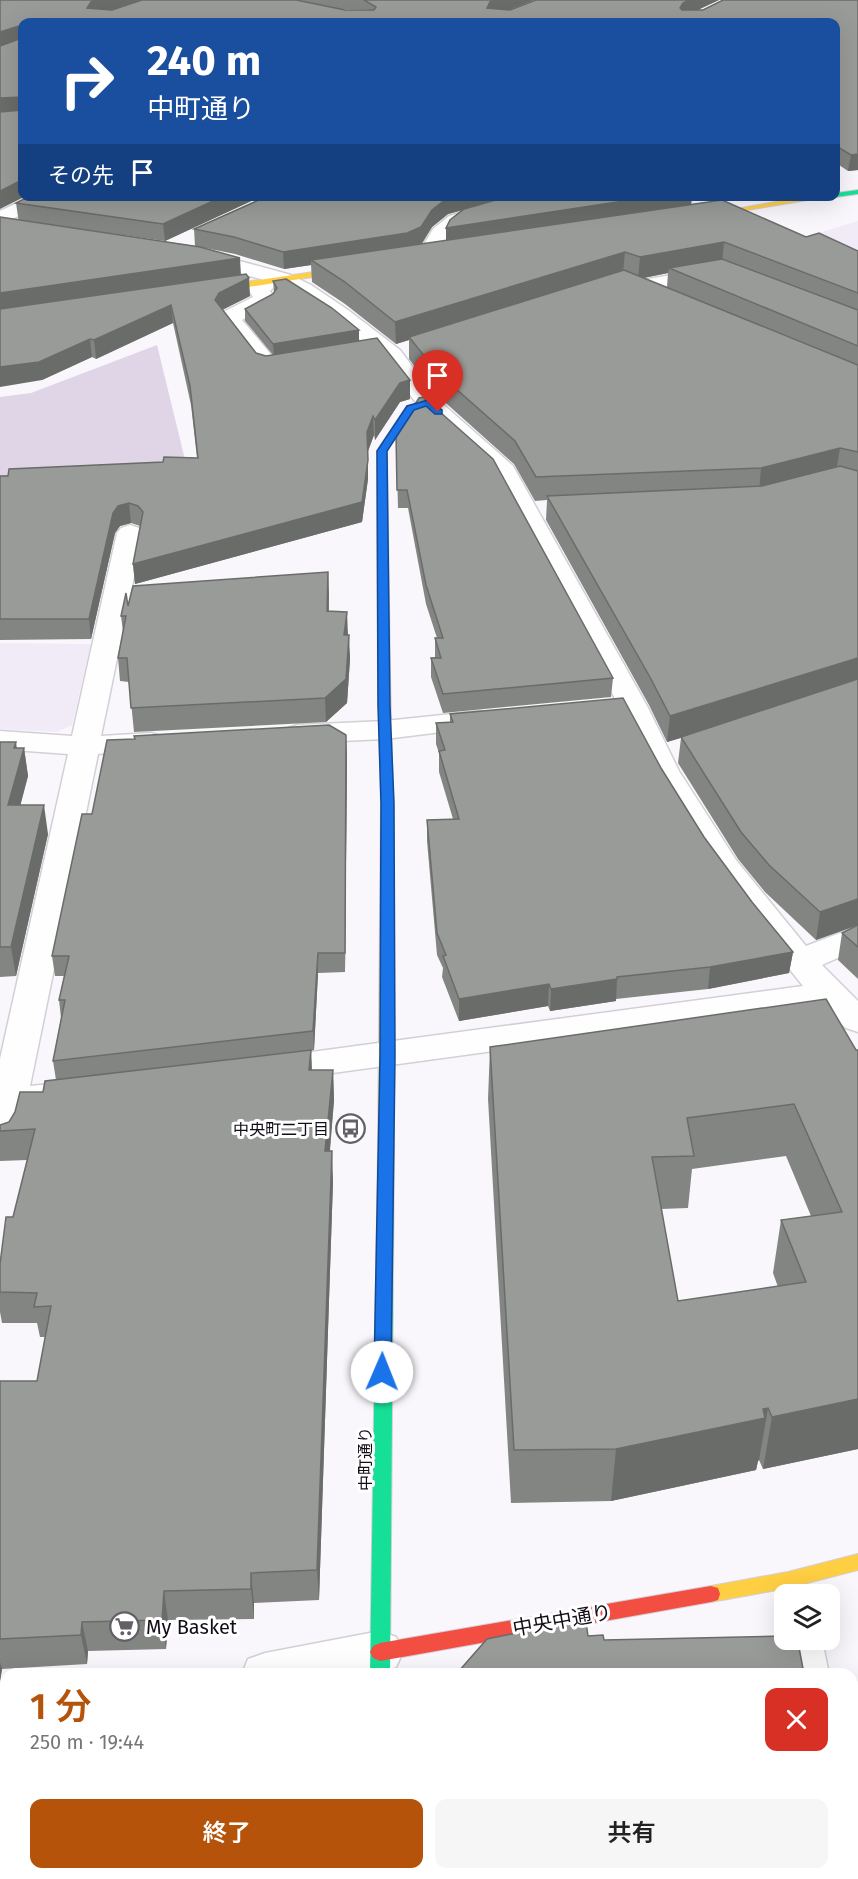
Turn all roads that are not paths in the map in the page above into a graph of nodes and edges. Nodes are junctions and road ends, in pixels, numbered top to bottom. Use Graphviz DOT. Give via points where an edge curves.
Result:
graph roads {
  1 [pos="858,192"];
  2 [pos="840,194"];
  3 [pos="38,201"];
  4 [pos="520,201"];
  5 [pos="796,201"];
  6 [pos="0,218"];
  7 [pos="687,218"];
  8 [pos="0,225"];
  9 [pos="23,228"];
  10 [pos="198,235"];
  11 [pos="442,255"];
  12 [pos="401,261"];
  13 [pos="372,266"];
  14 [pos="733,276"];
  15 [pos="287,281"];
  16 [pos="613,285"];
  17 [pos="637,287"];
  18 [pos="193,292"];
  19 [pos="670,301"];
  20 [pos="416,347"];
  21 [pos="360,351"];
  22 [pos="387,351"];
  23 [pos="313,358"];
  24 [pos="428,403"];
  25 [pos="130,533"];
  26 [pos="633,706"];
  27 [pos="599,709"];
  28 [pos="504,718"];
  29 [pos="385,730"];
  30 [pos="273,736"];
  31 [pos="0,740"];
  32 [pos="178,741"];
  33 [pos="84,746"];
  34 [pos="858,938"];
  35 [pos="800,961"];
  36 [pos="829,994"];
  37 [pos="858,1020"];
  38 [pos="387,1056"];
  39 [pos="235,1074"];
  40 [pos="92,1092"];
  41 [pos="5,1102"];
  42 [pos="0,1142"];
  43 [pos="858,1562"];
  44 [pos="797,1584"];
  45 [pos="774,1590"];
  46 [pos="801,1650"];
  47 [pos="380,1663"];
  48 [pos="328,1668"];
  49 [pos="805,1668"];
  1 -- 2 [label="street"];
  3 -- 6 [label="street"];
  4 -- 12 [label="street" via="456,220 440,233 431,250"];
  5 -- 7 [label="street"];
  8 -- 9 [label="street"];
  10 -- 15 [label="street" via="177,249"];
  11 -- 12 [label="street"];
  13 -- 15 [label="street"];
  14 -- 17 [label="street" via="722,272"];
  15 -- 18 [label="street"];
  15 -- 22 [label="street" via="342,315"];
  15 -- 23 [label="street" via="256,287 265,299 229,318 267,365"];
  16 -- 17 [label="street" via="624,282"];
  17 -- 19 [label="street"];
  20 -- 22 [label="street"];
  21 -- 22 [label="street"];
  22 -- 24 [label="street"];
  24 -- 26 [label="street" via="504,471 538,510"];
  24 -- 29 [label="street, 中町通り" via="410,408 382,451"];
  25 -- 33 [label="street"];
  26 -- 27 [label="street"];
  26 -- 35 [label="street" via="668,754 724,866"];
  28 -- 29 [label="street"];
  29 -- 30 [label="street"];
  29 -- 38 [label="street, 中町通り"];
  31 -- 33 [label="street"];
  32 -- 33 [label="street"];
  33 -- 41 [label="street"];
  34 -- 35 [label="street"];
  35 -- 36 [label="street"];
  36 -- 37 [label="street"];
  36 -- 38 [label="street"];
  38 -- 39 [label="street"];
  38 -- 47 [label="street, 中町通り"];
  40 -- 41 [label="street"];
  41 -- 42 [label="street"];
  43 -- 44 [label="street, 中央中通り"];
  45 -- 47 [label="street, 中央中通り"];
  46 -- 49 [label="street"];
  47 -- 48 [label="street, 中央中通り"];
}
